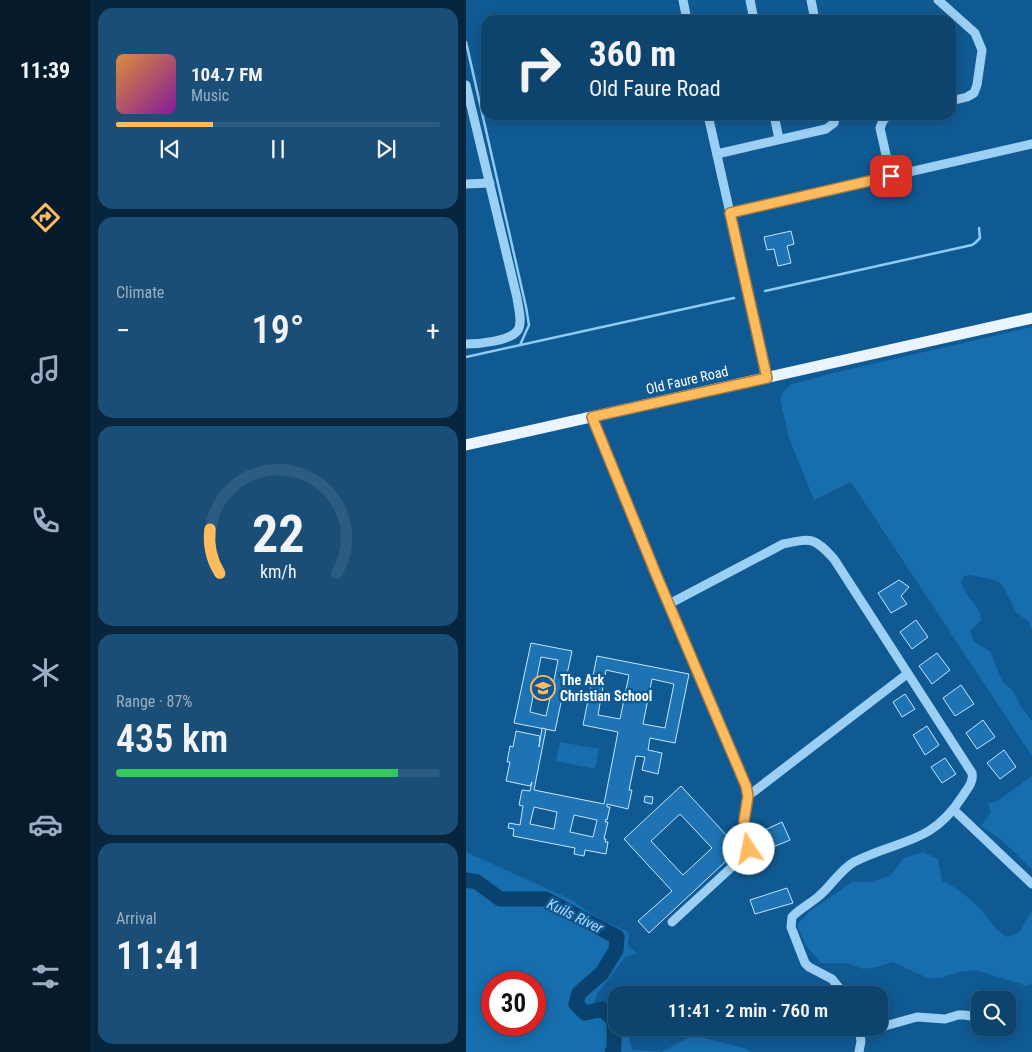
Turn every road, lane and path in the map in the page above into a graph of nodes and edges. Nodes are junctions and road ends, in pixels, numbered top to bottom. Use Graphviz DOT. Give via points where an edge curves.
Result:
graph roads {
  1 [pos="683,0"];
  2 [pos="750,0"];
  3 [pos="811,0"];
  4 [pos="938,0"];
  5 [pos="684,15"];
  6 [pos="753,15"];
  7 [pos="814,15"];
  8 [pos="955,15"];
  9 [pos="956,16"];
  10 [pos="466,85"];
  11 [pos="956,100"];
  12 [pos="709,120"];
  13 [pos="775,120"];
  14 [pos="835,120"];
  15 [pos="884,120"];
  16 [pos="779,139"];
  17 [pos="1032,144"];
  18 [pos="717,154"];
  19 [pos="891,176"];
  20 [pos="490,183"];
  21 [pos="466,184"];
  22 [pos="730,213"];
  23 [pos="1032,318"];
  24 [pos="466,344"];
  25 [pos="767,378"];
  26 [pos="592,417"];
  27 [pos="466,445"];
  28 [pos="669,604"];
  29 [pos="907,674"];
  30 [pos="748,796"];
  31 [pos="954,810"];
  32 [pos="1032,884"];
  33 [pos="672,922"];
  34 [pos="838,986"];
  35 [pos="971,1016"];
  36 [pos="888,1024"];
  37 [pos="860,1036"];
  38 [pos="859,1052"];
  1 -- 5 [label="street"];
  2 -- 6 [label="street"];
  3 -- 7 [label="street"];
  4 -- 8 [label="street"];
  9 -- 11 [label="street" via="976,33 982,50 974,93"];
  10 -- 20 [label="street"];
  12 -- 18 [label="street"];
  13 -- 16 [label="street"];
  14 -- 16 [label="street" via="826,129"];
  15 -- 19 [label="street" via="880,128"];
  16 -- 18 [label="street"];
  17 -- 19 [label="street"];
  18 -- 22 [label="street"];
  19 -- 22 [label="street"];
  20 -- 21 [label="street"];
  20 -- 24 [label="street" via="520,320 511,337"];
  22 -- 25 [label="street"];
  23 -- 25 [label="main road, Old Faure Road"];
  25 -- 26 [label="main road, Old Faure Road"];
  26 -- 27 [label="main road, Old Faure Road"];
  26 -- 28 [label="street"];
  28 -- 29 [label="street" via="783,544 814,540 834,559"];
  28 -- 30 [label="street" via="736,760"];
  29 -- 30 [label="street"];
  29 -- 31 [label="street" via="972,773 971,783"];
  30 -- 33 [label="street" via="744,821 749,849 746,854"];
  31 -- 32 [label="street"];
  31 -- 34 [label="street" via="918,838 853,863 792,917 791,927 805,963"];
  35 -- 36 [label="street" via="917,1017"];
  37 -- 38 [label="street"];
}
